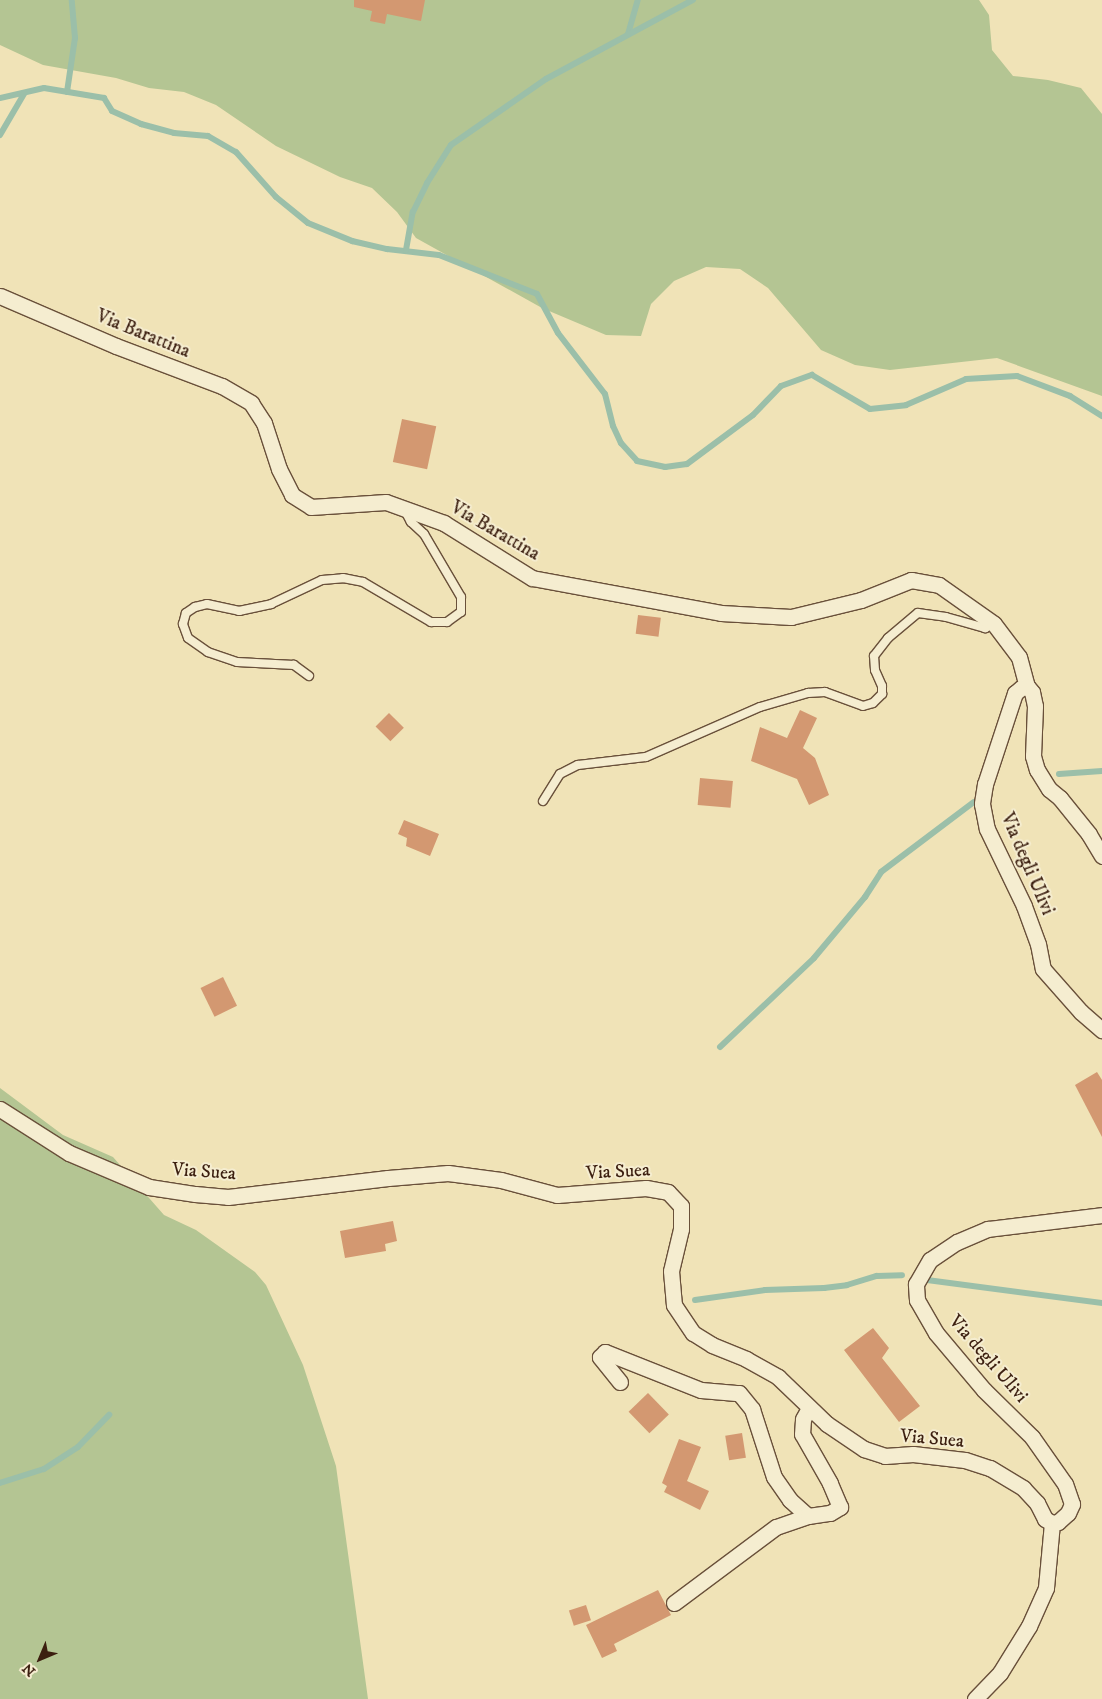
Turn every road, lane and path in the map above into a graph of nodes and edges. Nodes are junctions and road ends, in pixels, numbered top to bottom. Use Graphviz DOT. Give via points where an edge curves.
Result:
graph roads {
  1 [pos="0,296"];
  2 [pos="404,508"];
  3 [pos="994,624"];
  4 [pos="309,676"];
  5 [pos="1027,686"];
  6 [pos="543,801"];
  7 [pos="1102,856"];
  8 [pos="1102,1030"];
  9 [pos="0,1109"];
  10 [pos="1102,1215"];
  11 [pos="620,1382"];
  12 [pos="809,1408"];
  13 [pos="808,1516"];
  14 [pos="1052,1523"];
  15 [pos="674,1602"];
  16 [pos="975,1699"];
  1 -- 2 [label="street, Via Barattina" via="116,346 222,386 250,403 264,423 279,469 292,495 311,507 386,502"];
  2 -- 3 [label="street, Via Barattina" via="444,523 532,578 721,612 791,617 861,600 911,580 939,585"];
  2 -- 4 [label="lane" via="411,522 424,534 461,597 461,612 447,622 431,622 363,582 343,578 322,580 271,604 239,611 207,604 186,613 183,624 188,638 208,652 237,662 294,665"];
  3 -- 5 [label="street, Via Barattina" via="1019,657"];
  3 -- 6 [label="lane" via="985,628 918,613 888,638 874,656 882,694 873,703 863,706 825,692 808,693 760,707 646,757 578,765 560,774"];
  5 -- 7 [label="street" via="1035,706 1033,756 1037,770 1049,789 1089,834"];
  5 -- 8 [label="street, Via degli Ulivi" via="1015,694 984,784 982,804 988,829 1024,906 1043,969"];
  9 -- 12 [label="street, Via Suea" via="69,1153 150,1187 195,1194 228,1197 448,1173 501,1180 557,1195 646,1188 668,1192 682,1206 682,1229 671,1272 674,1305 693,1332 712,1345 778,1377"];
  10 -- 14 [label="street, Via degli Ulivi" via="988,1229 957,1242 930,1260 916,1284 917,1300 936,1333 984,1390 1032,1437 1065,1484 1072,1504 1068,1513"];
  11 -- 13 [label="street" via="600,1357 605,1352 700,1390 740,1393 752,1408 774,1477 790,1500"];
  12 -- 13 [label="street" via="803,1419 802,1434 840,1507 830,1513"];
  12 -- 14 [label="street, Via Suea" via="826,1424 864,1449 885,1456 914,1454 965,1460 990,1468 1023,1488 1037,1503 1045,1519"];
  13 -- 15 [label="street" via="776,1527"];
  14 -- 16 [label="street" via="1046,1588 1029,1626 1000,1673"];
}
